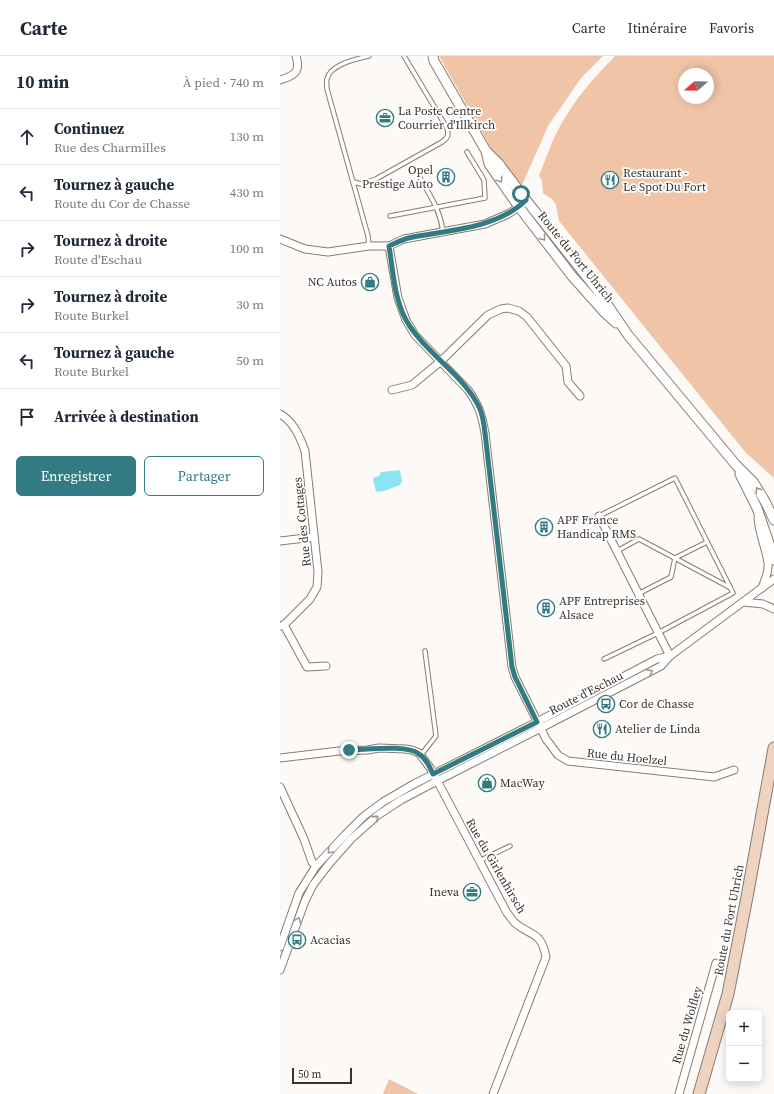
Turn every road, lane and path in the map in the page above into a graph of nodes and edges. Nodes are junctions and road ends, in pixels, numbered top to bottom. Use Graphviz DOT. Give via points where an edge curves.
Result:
graph roads {
  1 [pos="296,56"];
  2 [pos="369,56"];
  3 [pos="404,56"];
  4 [pos="432,58"];
  5 [pos="280,80"];
  6 [pos="486,151"];
  7 [pos="467,152"];
  8 [pos="419,176"];
  9 [pos="353,182"];
  10 [pos="526,200"];
  11 [pos="437,206"];
  12 [pos="519,207"];
  13 [pos="390,216"];
  14 [pos="444,232"];
  15 [pos="280,239"];
  16 [pos="369,246"];
  17 [pos="389,246"];
  18 [pos="628,335"];
  19 [pos="441,361"];
  20 [pos="392,390"];
  21 [pos="580,396"];
  22 [pos="280,414"];
  23 [pos="736,465"];
  24 [pos="757,508"];
  25 [pos="599,516"];
  26 [pos="774,520"];
  27 [pos="314,537"];
  28 [pos="280,541"];
  29 [pos="707,542"];
  30 [pos="617,551"];
  31 [pos="675,558"];
  32 [pos="774,560"];
  33 [pos="774,579"];
  34 [pos="730,587"];
  35 [pos="762,589"];
  36 [pos="638,594"];
  37 [pos="743,602"];
  38 [pos="774,610"];
  39 [pos="282,625"];
  40 [pos="658,633"];
  41 [pos="425,651"];
  42 [pos="670,656"];
  43 [pos="604,659"];
  44 [pos="326,666"];
  45 [pos="539,725"];
  46 [pos="774,748"];
  47 [pos="421,755"];
  48 [pos="280,758"];
  49 [pos="734,770"];
  50 [pos="435,778"];
  51 [pos="280,787"];
  52 [pos="510,846"];
  53 [pos="479,861"];
  54 [pos="316,866"];
  55 [pos="281,942"];
  56 [pos="716,963"];
  57 [pos="280,970"];
  58 [pos="493,1094"];
  59 [pos="679,1094"];
  60 [pos="699,1094"];
  1 -- 5 [label="street" via="296,72 291,77"];
  2 -- 9 [label="lane" via="334,69 327,80 327,89"];
  3 -- 9 [label="lane" via="447,128 447,138 376,179 361,184"];
  4 -- 6 [label="street, Route du Fort Uhrich"];
  6 -- 10 [label="street, Route du Fort Uhrich"];
  6 -- 12 [label="street, Route du Fort Uhrich, one-way" via="489,164"];
  7 -- 11 [label="lane" via="484,180 485,198"];
  8 -- 11 [label="lane"];
  9 -- 16 [label="lane"];
  10 -- 12 [label="street"];
  10 -- 18 [label="street, Route du Fort Uhrich" via="598,291"];
  11 -- 13 [label="lane"];
  11 -- 14 [label="lane"];
  12 -- 14 [label="street" via="485,224"];
  12 -- 18 [label="street, Route du Fort Uhrich, one-way" via="572,276"];
  14 -- 17 [label="street" via="404,239"];
  15 -- 16 [label="street" via="295,246 328,252"];
  16 -- 17 [label="street"];
  17 -- 19 [label="street, Rue du Hoelzel" via="398,298 406,320 415,335"];
  18 -- 23 [label="street, Route du Fort Uhrich"];
  19 -- 20 [label="street" via="412,385"];
  19 -- 21 [label="street" via="488,315 501,308 513,309 527,317 566,366 568,382"];
  19 -- 45 [label="street, Rue du Hoelzel" via="468,390 482,417 512,667"];
  22 -- 27 [label="street, Rue des Cottages" via="293,426 301,438 305,451"];
  23 -- 24 [label="street, Route du Fort Uhrich"];
  26 -- 23 [label="street, Route du Fort Uhrich, one-way" via="754,483"];
  24 -- 32 [label="street, Route du Fort Uhrich"];
  24 -- 35 [label="street, Route du Fort Uhrich" via="759,530 768,564"];
  25 -- 29 [label="lane" via="675,478"];
  25 -- 30 [label="street"];
  27 -- 28 [label="street"];
  27 -- 39 [label="street, Rue des Cottages" via="317,587 310,599"];
  29 -- 31 [label="lane"];
  29 -- 34 [label="lane"];
  30 -- 31 [label="lane" via="639,539"];
  30 -- 36 [label="street"];
  31 -- 34 [label="lane"];
  31 -- 36 [label="lane" via="671,577"];
  33 -- 35 [label="street, Route d'Eschau"];
  34 -- 40 [label="lane" via="733,593"];
  35 -- 37 [label="street, Route d'Eschau"];
  36 -- 40 [label="street"];
  37 -- 38 [label="street" via="763,604"];
  37 -- 42 [label="street, Route d'Eschau"];
  39 -- 44 [label="street, Rue des Cottages" via="307,667"];
  40 -- 42 [label="street"];
  40 -- 43 [label="lane"];
  41 -- 47 [label="lane" via="436,736"];
  42 -- 45 [label="street, Route d'Eschau" via="657,659"];
  45 -- 49 [label="street, Rue du Hoelzel" via="558,755 568,761 714,777"];
  45 -- 50 [label="street, Route d'Eschau"];
  46 -- 60 [label="main road, Route du Fort Uhrich" via="728,994"];
  47 -- 48 [label="street" via="412,750 379,748"];
  47 -- 50 [label="street, Rue du Girlenhirsch"];
  50 -- 53 [label="street, Rue du Girlenhirsch"];
  50 -- 54 [label="street, Route d'Eschau, one-way" via="414,784 364,816"];
  57 -- 50 [label="street, Route d'Eschau, one-way" via="305,900 329,864 351,839 378,815"];
  51 -- 54 [label="street"];
  52 -- 53 [label="lane"];
  53 -- 58 [label="street, Rue du Girlenhirsch" via="507,913 516,923 538,938 544,946 546,958"];
  54 -- 55 [label="street, Route d'Eschau" via="299,893"];
  56 -- 59 [label="street, Rue du Wolfley"];
}
